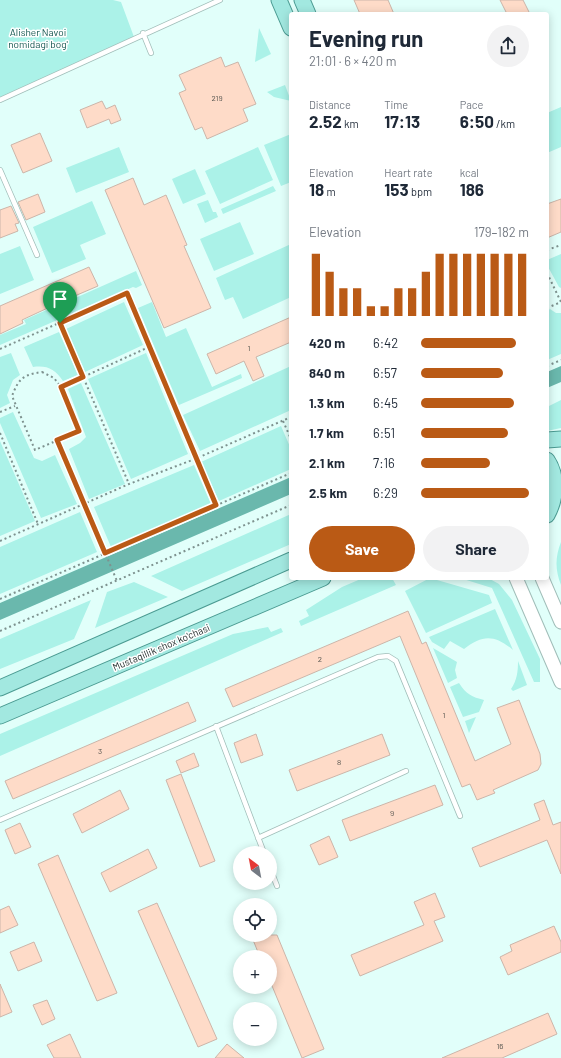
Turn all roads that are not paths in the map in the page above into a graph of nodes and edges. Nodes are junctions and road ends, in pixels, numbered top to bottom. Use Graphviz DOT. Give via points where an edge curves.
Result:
graph roads {
  1 [pos="220,0"];
  2 [pos="279,0"];
  3 [pos="302,0"];
  4 [pos="307,12"];
  5 [pos="289,23"];
  6 [pos="143,34"];
  7 [pos="151,53"];
  8 [pos="0,100"];
  9 [pos="0,170"];
  10 [pos="37,255"];
  11 [pos="561,439"];
  12 [pos="549,440"];
  13 [pos="549,466"];
  14 [pos="561,494"];
  15 [pos="549,511"];
  16 [pos="549,513"];
  17 [pos="289,561"];
  18 [pos="318,580"];
  19 [pos="517,580"];
  20 [pos="543,580"];
  21 [pos="561,622"];
  22 [pos="561,682"];
  23 [pos="0,688"];
  24 [pos="0,716"];
  25 [pos="216,726"];
  26 [pos="406,771"];
  27 [pos="460,816"];
  28 [pos="0,820"];
  29 [pos="258,838"];
  30 [pos="261,846"];
  1 -- 6 [label="lane"];
  2 -- 5 [label="main road"];
  3 -- 4 [label="main road"];
  6 -- 7 [label="lane"];
  6 -- 8 [label="lane"];
  9 -- 10 [label="lane"];
  11 -- 12 [label="main road"];
  13 -- 15 [label="main road" via="554,480 554,498"];
  14 -- 16 [label="main road"];
  17 -- 23 [label="main road"];
  18 -- 24 [label="main road, Mustaqillik shox ko'chasi"];
  19 -- 22 [label="main road"];
  20 -- 21 [label="main road"];
  25 -- 27 [label="lane" via="378,657 388,656 396,661"];
  25 -- 28 [label="lane"];
  25 -- 29 [label="lane"];
  26 -- 29 [label="lane"];
  29 -- 30 [label="lane"];
}
